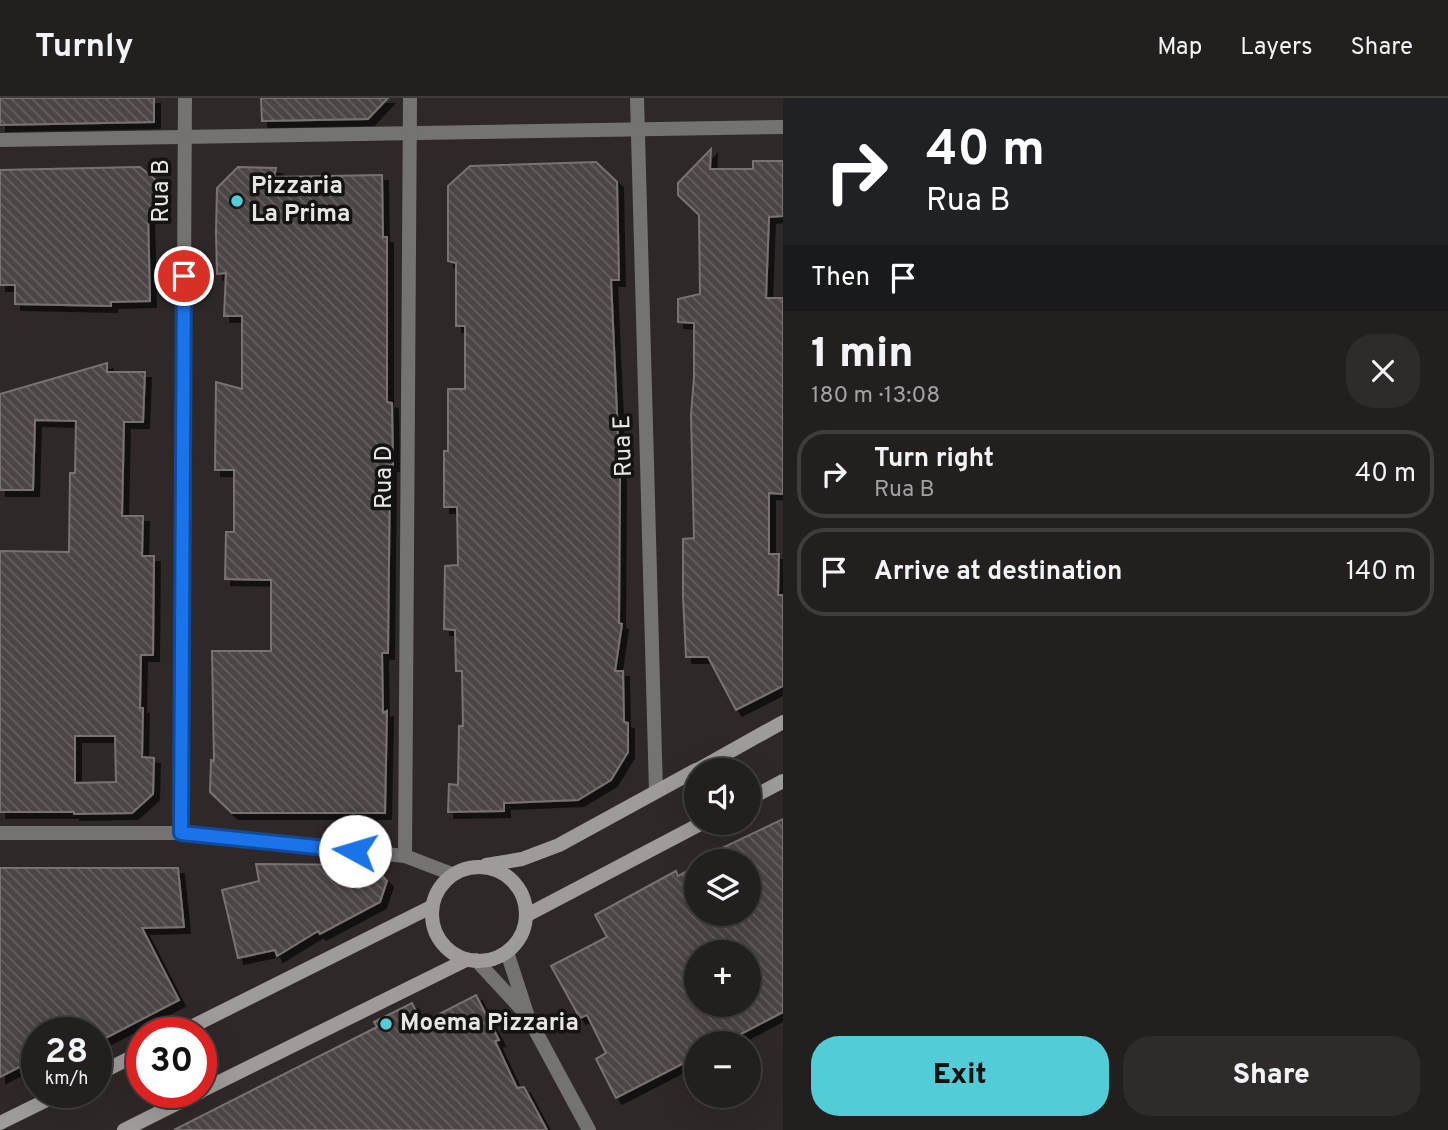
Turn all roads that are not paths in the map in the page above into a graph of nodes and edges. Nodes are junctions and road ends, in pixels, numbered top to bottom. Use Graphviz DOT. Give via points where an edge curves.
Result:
graph roads {
  1 [pos="185,98"];
  2 [pos="411,98"];
  3 [pos="637,98"];
  4 [pos="783,127"];
  5 [pos="638,130"];
  6 [pos="411,133"];
  7 [pos="185,137"];
  8 [pos="0,140"];
  9 [pos="783,722"];
  10 [pos="718,758"];
  11 [pos="684,777"];
  12 [pos="783,781"];
  13 [pos="656,792"];
  14 [pos="761,793"];
  15 [pos="0,833"];
  16 [pos="181,833"];
  17 [pos="684,833"];
  18 [pos="405,856"];
  19 [pos="480,866"];
  20 [pos="453,874"];
  21 [pos="431,907"];
  22 [pos="527,915"];
  23 [pos="507,952"];
  24 [pos="471,960"];
  25 [pos="211,1017"];
  26 [pos="528,1017"];
  27 [pos="217,1084"];
  28 [pos="32,1108"];
  29 [pos="169,1108"];
  30 [pos="0,1124"];
  31 [pos="124,1130"];
  32 [pos="589,1130"];
  1 -- 7 [label="street, Rua B"];
  2 -- 6 [label="street, Rua D"];
  3 -- 5 [label="street, Rua E"];
  4 -- 5 [label="street"];
  5 -- 6 [label="street"];
  5 -- 13 [label="street, Rua E"];
  6 -- 7 [label="street"];
  6 -- 18 [label="street, Rua D"];
  7 -- 8 [label="street"];
  7 -- 16 [label="street, Rua B"];
  9 -- 10 [label="street"];
  11 -- 13 [label="street"];
  12 -- 14 [label="street"];
  13 -- 19 [label="street" via="559,845 522,859"];
  15 -- 16 [label="street"];
  16 -- 18 [label="street"];
  17 -- 22 [label="street"];
  18 -- 20 [label="street"];
  19 -- 20 [label="street"];
  19 -- 22 [label="street" via="503,873 521,891"];
  20 -- 21 [label="street" via="438,888"];
  21 -- 24 [label="street" via="434,930 447,948"];
  21 -- 25 [label="street"];
  22 -- 23 [label="street" via="521,935"];
  23 -- 24 [label="street" via="488,961"];
  23 -- 26 [label="street"];
  24 -- 26 [label="street"];
  24 -- 27 [label="street"];
  26 -- 32 [label="street"];
  28 -- 30 [label="street"];
  29 -- 31 [label="street"];
}
